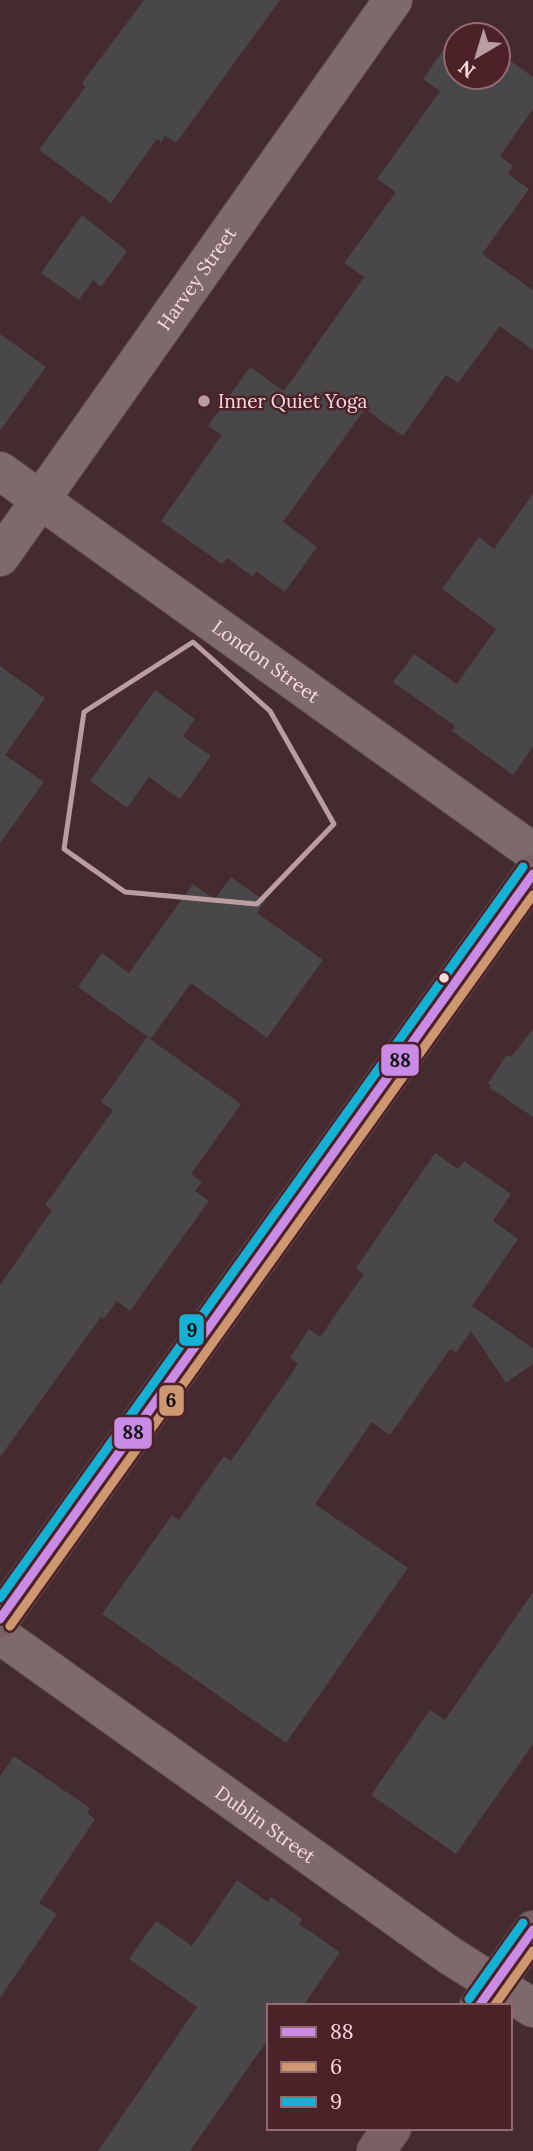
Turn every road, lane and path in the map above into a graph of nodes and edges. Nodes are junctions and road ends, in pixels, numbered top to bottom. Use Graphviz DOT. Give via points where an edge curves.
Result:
graph roads {
  1 [pos="393,0"];
  2 [pos="0,471"];
  3 [pos="40,500"];
  4 [pos="0,557"];
  5 [pos="533,852"];
  6 [pos="533,874"];
  7 [pos="0,1619"];
  8 [pos="0,1635"];
  9 [pos="533,1930"];
  10 [pos="486,1995"];
  11 [pos="533,2008"];
  12 [pos="391,2130"];
  13 [pos="376,2151"];
  1 -- 3 [label="street, Harvey Street"];
  2 -- 3 [label="street, London Street"];
  3 -- 4 [label="street, Harvey Street"];
  3 -- 5 [label="street, London Street"];
  6 -- 7 [label="main road"];
  8 -- 10 [label="street, Dublin Street" via="427,1939"];
  9 -- 10 [label="main road"];
  10 -- 11 [label="street, Dublin Street"];
  12 -- 13 [label="main road"];
}
